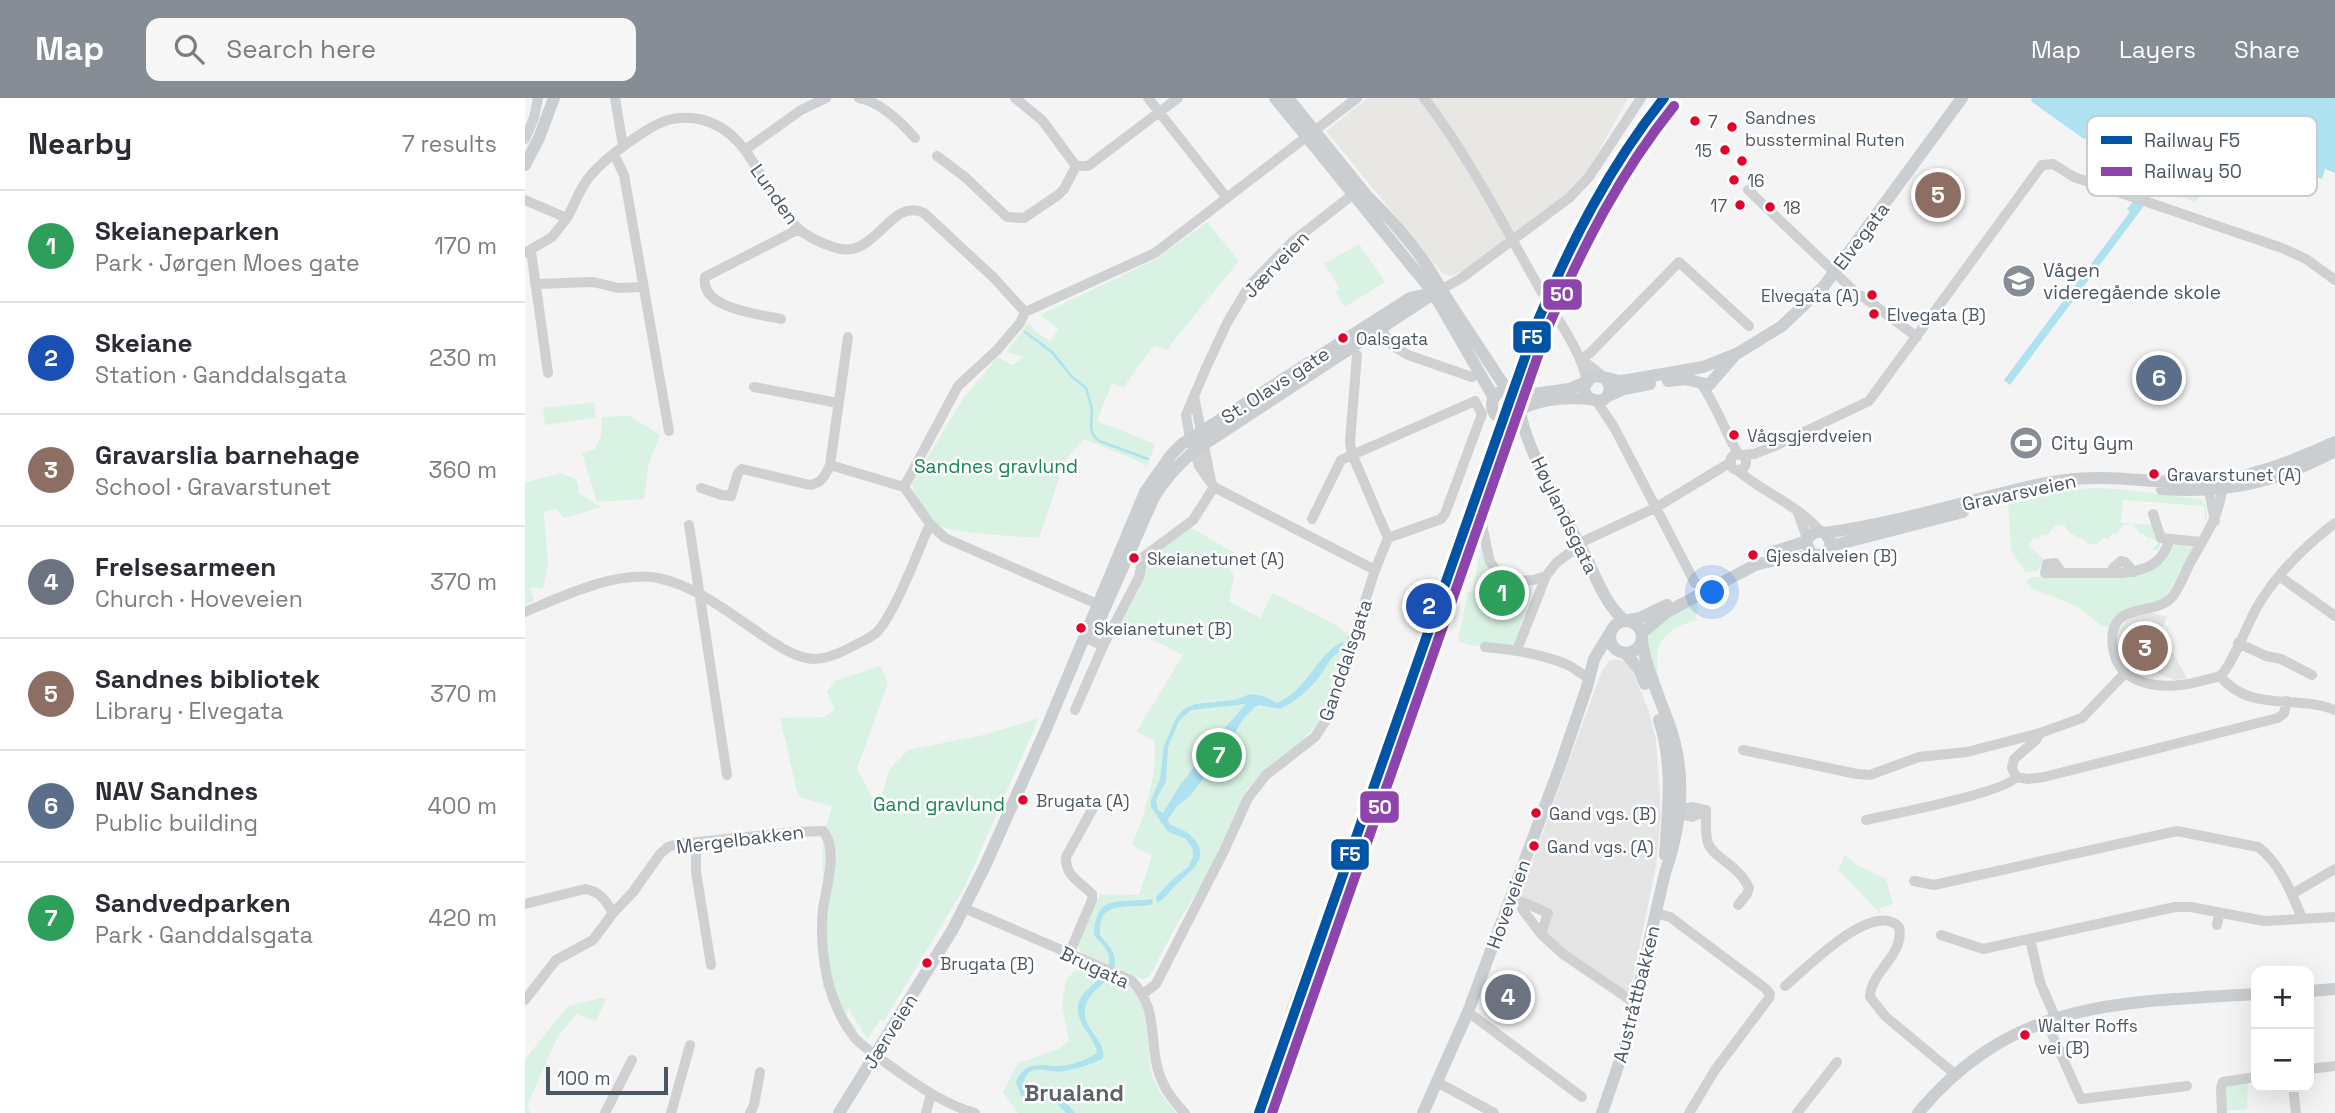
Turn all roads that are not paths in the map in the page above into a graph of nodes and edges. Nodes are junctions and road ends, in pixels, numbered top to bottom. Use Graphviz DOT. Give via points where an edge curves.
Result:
graph roads {
  1 [pos="538,98"];
  2 [pos="554,98"];
  3 [pos="615,98"];
  4 [pos="826,98"];
  5 [pos="859,98"];
  6 [pos="1015,98"];
  7 [pos="1148,98"];
  8 [pos="1178,98"];
  9 [pos="1276,98"];
  10 [pos="1289,98"];
  11 [pos="1357,98"];
  12 [pos="1424,98"];
  13 [pos="1641,98"];
  14 [pos="1962,98"];
  15 [pos="1160,112"];
  16 [pos="1311,134"];
  17 [pos="915,138"];
  18 [pos="525,139"];
  19 [pos="623,146"];
  20 [pos="745,150"];
  21 [pos="614,154"];
  22 [pos="937,156"];
  23 [pos="525,165"];
  24 [pos="1076,166"];
  25 [pos="2087,181"];
  26 [pos="1354,189"];
  27 [pos="1748,190"];
  28 [pos="2132,196"];
  29 [pos="1227,198"];
  30 [pos="525,200"];
  31 [pos="568,218"];
  32 [pos="799,229"];
  33 [pos="1514,240"];
  34 [pos="528,252"];
  35 [pos="1833,273"];
  36 [pos="2335,280"];
  37 [pos="535,284"];
  38 [pos="642,287"];
  39 [pos="1852,289"];
  40 [pos="1437,291"];
  41 [pos="1861,296"];
  42 [pos="1025,312"];
  43 [pos="781,319"];
  44 [pos="1378,325"];
  45 [pos="1749,327"];
  46 [pos="848,337"];
  47 [pos="1917,337"];
  48 [pos="1738,352"];
  49 [pos="1357,355"];
  50 [pos="1581,359"];
  51 [pos="1702,367"];
  52 [pos="548,373"];
  53 [pos="1472,377"];
  54 [pos="1604,377"];
  55 [pos="1715,379"];
  56 [pos="1586,382"];
  57 [pos="1700,383"];
  58 [pos="754,387"];
  59 [pos="1494,398"];
  60 [pos="1601,398"];
  61 [pos="1517,401"];
  62 [pos="838,403"];
  63 [pos="1715,404"];
  64 [pos="1503,419"];
  65 [pos="669,431"];
  66 [pos="1197,442"];
  67 [pos="2335,442"];
  68 [pos="1532,449"];
  69 [pos="2335,451"];
  70 [pos="1353,454"];
  71 [pos="1503,456"];
  72 [pos="1179,463"];
  73 [pos="1738,463"];
  74 [pos="830,465"];
  75 [pos="1199,466"];
  76 [pos="1213,485"];
  77 [pos="904,487"];
  78 [pos="2215,487"];
  79 [pos="701,488"];
  80 [pos="1657,507"];
  81 [pos="1797,509"];
  82 [pos="2153,514"];
  83 [pos="1312,519"];
  84 [pos="2335,523"];
  85 [pos="930,524"];
  86 [pos="689,525"];
  87 [pos="1823,532"];
  88 [pos="1388,538"];
  89 [pos="2170,538"];
  90 [pos="1807,540"];
  91 [pos="2201,542"];
  92 [pos="1582,543"];
  93 [pos="1831,546"];
  94 [pos="1812,554"];
  95 [pos="1375,570"];
  96 [pos="2045,573"];
  97 [pos="1546,576"];
  98 [pos="2279,576"];
  99 [pos="1597,581"];
  100 [pos="1697,582"];
  101 [pos="700,595"];
  102 [pos="1102,606"];
  103 [pos="525,611"];
  104 [pos="2335,616"];
  105 [pos="1627,620"];
  106 [pos="1611,631"];
  107 [pos="1642,637"];
  108 [pos="1087,639"];
  109 [pos="2238,643"];
  110 [pos="1103,646"];
  111 [pos="1485,647"];
  112 [pos="1517,650"];
  113 [pos="1622,653"];
  114 [pos="2126,672"];
  115 [pos="2312,675"];
  116 [pos="2220,676"];
  117 [pos="1590,678"];
  118 [pos="2287,701"];
  119 [pos="1075,710"];
  120 [pos="2335,710"];
  121 [pos="2040,733"];
  122 [pos="1743,750"];
  123 [pos="727,775"];
  124 [pos="2016,777"];
  125 [pos="1097,802"];
  126 [pos="1676,812"];
  127 [pos="1866,820"];
  128 [pos="696,842"];
  129 [pos="2335,869"];
  130 [pos="1914,881"];
  131 [pos="2292,894"];
  132 [pos="1511,897"];
  133 [pos="525,904"];
  134 [pos="1738,905"];
  135 [pos="1523,909"];
  136 [pos="967,910"];
  137 [pos="613,913"];
  138 [pos="1656,913"];
  139 [pos="2335,917"];
  140 [pos="2302,918"];
  141 [pos="1541,934"];
  142 [pos="1941,935"];
  143 [pos="2030,939"];
  144 [pos="1069,954"];
  145 [pos="711,965"];
  146 [pos="1785,986"];
  147 [pos="2335,989"];
  148 [pos="2314,991"];
  149 [pos="1143,994"];
  150 [pos="2251,994"];
  151 [pos="1629,999"];
  152 [pos="525,1000"];
  153 [pos="1468,1012"];
  154 [pos="2051,1019"];
  155 [pos="690,1045"];
  156 [pos="879,1056"];
  157 [pos="632,1060"];
  158 [pos="1837,1062"];
  159 [pos="2335,1066"];
  160 [pos="2314,1068"];
  161 [pos="760,1072"];
  162 [pos="1956,1075"];
  163 [pos="2251,1078"];
  164 [pos="1437,1082"];
  165 [pos="2186,1086"];
  166 [pos="2294,1092"];
  167 [pos="931,1094"];
  168 [pos="1582,1097"];
  169 [pos="605,1113"];
  170 [pos="671,1113"];
  171 [pos="750,1113"];
  172 [pos="839,1113"];
  173 [pos="848,1113"];
  174 [pos="926,1113"];
  175 [pos="975,1113"];
  176 [pos="1185,1113"];
  177 [pos="1423,1113"];
  178 [pos="1494,1113"];
  179 [pos="1602,1113"];
  180 [pos="1689,1113"];
  181 [pos="1797,1113"];
  182 [pos="1919,1113"];
  183 [pos="2222,1113"];
  184 [pos="2296,1113"];
  1 -- 18 [label="street"];
  2 -- 23 [label="main road"];
  3 -- 19 [label="street"];
  4 -- 20 [label="street"];
  5 -- 17 [label="street" via="876,104"];
  6 -- 24 [label="street" via="1042,120"];
  7 -- 15 [label="street"];
  8 -- 15 [label="street"];
  9 -- 16 [label="main road"];
  10 -- 16 [label="main road"];
  11 -- 16 [label="street"];
  12 -- 33 [label="street"];
  13 -- 33 [label="street, St. Olavs gate" via="1581,186"];
  14 -- 35 [label="main road, Elvegata"];
  15 -- 24 [label="street" via="1088,166"];
  15 -- 29 [label="street"];
  16 -- 26 [label="main road"];
  16 -- 29 [label="street"];
  19 -- 20 [label="street, Lunden" via="657,123 685,117 722,127"];
  19 -- 21 [label="street, Lunden"];
  20 -- 32 [label="street, Lunden"];
  21 -- 31 [label="street, Lunden" via="587,180"];
  21 -- 38 [label="street" via="624,176"];
  22 -- 24 [label="street" via="1013,218 1024,218 1058,195"];
  25 -- 47 [label="street" via="2048,163 2042,165"];
  26 -- 40 [label="main road" via="1429,268"];
  26 -- 66 [label="street, Jærveien" via="1249,286 1194,396"];
  27 -- 35 [label="street"];
  28 -- 36 [label="street" via="2282,247"];
  29 -- 42 [label="street" via="1155,253"];
  30 -- 31 [label="street"];
  31 -- 34 [label="street, Lunden" via="552,237"];
  32 -- 42 [label="street, Lunden" via="822,243 854,250 897,216 917,210"];
  32 -- 43 [label="street" via="705,277 704,283 718,303"];
  33 -- 40 [label="street, St. Olavs gate"];
  33 -- 50 [label="street"];
  34 -- 37 [label="street"];
  35 -- 39 [label="street"];
  35 -- 48 [label="main road, Elvegata" via="1809,303 1782,326"];
  37 -- 38 [label="street" via="593,282"];
  37 -- 52 [label="street"];
  38 -- 65 [label="street"];
  40 -- 44 [label="main road, St. Olavs gate" via="1409,298"];
  40 -- 59 [label="main road"];
  40 -- 61 [label="main road"];
  41 -- 47 [label="street"];
  42 -- 77 [label="street" via="997,350 958,386"];
  44 -- 53 [label="street" via="1393,346 1408,355"];
  44 -- 66 [label="main road, St. Olavs gate"];
  45 -- 50 [label="street" via="1679,262"];
  46 -- 62 [label="street"];
  47 -- 73 [label="street" via="1869,401"];
  48 -- 51 [label="main road, Elvegata"];
  48 -- 55 [label="main road, Elvegata"];
  49 -- 70 [label="street"];
  50 -- 54 [label="street"];
  50 -- 56 [label="street"];
  51 -- 54 [label="main road, Elvegata" via="1613,381"];
  51 -- 55 [label="main road" via="1712,369"];
  51 -- 57 [label="main road" via="1696,375"];
  54 -- 56 [label="main road"];
  54 -- 60 [label="main road" via="1610,386"];
  55 -- 57 [label="main road" via="1709,385"];
  55 -- 63 [label="street"];
  56 -- 60 [label="main road" via="1585,391"];
  56 -- 61 [label="main road"];
  57 -- 60 [label="main road" via="1678,379"];
  57 -- 63 [label="street"];
  58 -- 62 [label="street"];
  59 -- 61 [label="main road" via="1499,393"];
  59 -- 64 [label="main road" via="1494,412"];
  60 -- 61 [label="main road"];
  60 -- 80 [label="street"];
  61 -- 64 [label="main road" via="1513,418"];
  61 -- 68 [label="main road, Høylandsgata"];
  62 -- 74 [label="street"];
  63 -- 73 [label="street"];
  64 -- 68 [label="main road, Høylandsgata" via="1514,424"];
  66 -- 72 [label="main road, Jærveien"];
  66 -- 75 [label="street"];
  66 -- 76 [label="street"];
  66 -- 102 [label="main road, Jærveien" via="1171,455 1152,480"];
  67 -- 78 [label="main road, Gravarsveien"];
  68 -- 92 [label="main road, Høylandsgata"];
  69 -- 78 [label="main road, Gravarsveien" via="2278,477"];
  70 -- 83 [label="street" via="1341,460"];
  70 -- 88 [label="street"];
  70 -- 88 [label="street" via="1475,401 1482,414 1445,514"];
  71 -- 97 [label="street" via="1482,525 1490,562 1499,574 1514,581"];
  72 -- 75 [label="street"];
  72 -- 102 [label="main road, Jærveien" via="1154,497"];
  73 -- 80 [label="street"];
  73 -- 81 [label="street" via="1752,483"];
  74 -- 77 [label="street"];
  74 -- 79 [label="street" via="817,484 742,469 731,496"];
  75 -- 76 [label="street"];
  76 -- 95 [label="street"];
  76 -- 110 [label="street" via="1193,520 1143,558 1139,577"];
  77 -- 85 [label="street"];
  78 -- 87 [label="main road, Gravarsveien" via="2106,477 2064,480 1894,521"];
  78 -- 91 [label="street" via="2215,521"];
  78 -- 93 [label="main road, Gravarsveien" via="2059,485"];
  80 -- 92 [label="street"];
  80 -- 100 [label="street"];
  81 -- 87 [label="street"];
  81 -- 90 [label="street"];
  82 -- 89 [label="street" via="2161,538"];
  84 -- 98 [label="street"];
  85 -- 101 [label="street" via="879,630 823,660 802,657 776,645"];
  85 -- 102 [label="street" via="945,538"];
  86 -- 101 [label="street"];
  87 -- 90 [label="main road" via="1813,533"];
  87 -- 93 [label="main road"];
  88 -- 95 [label="street, Ganddalsgata"];
  89 -- 91 [label="street"];
  89 -- 96 [label="street" via="2159,561 2134,572"];
  90 -- 94 [label="main road"];
  90 -- 100 [label="main road"];
  91 -- 114 [label="street" via="2173,596 2159,605 2134,610 2114,627 2114,655"];
  92 -- 97 [label="street"];
  92 -- 99 [label="main road, Høylandsgata"];
  93 -- 94 [label="main road" via="1823,555"];
  94 -- 107 [label="main road" via="1769,561 1732,576 1667,612"];
  95 -- 149 [label="street, Ganddalsgata" via="1322,727 1266,775 1248,798 1156,984"];
  97 -- 112 [label="street"];
  98 -- 104 [label="street"];
  98 -- 109 [label="street"];
  99 -- 105 [label="main road, Høylandsgata" via="1618,615"];
  99 -- 106 [label="main road, Høylandsgata"];
  100 -- 105 [label="main road" via="1656,611"];
  101 -- 103 [label="street" via="658,578 633,578 602,583"];
  101 -- 123 [label="street"];
  102 -- 108 [label="main road, Jærveien"];
  105 -- 106 [label="main road"];
  105 -- 107 [label="main road" via="1640,627"];
  106 -- 113 [label="main road" via="1613,647"];
  106 -- 117 [label="main road, Hoveveien" via="1594,659"];
  107 -- 113 [label="main road" via="1633,652"];
  107 -- 126 [label="main road, Austråttbakken" via="1646,666 1679,762"];
  108 -- 110 [label="street"];
  108 -- 136 [label="main road, Jærveien" via="1016,798 996,857"];
  109 -- 115 [label="street"];
  109 -- 116 [label="street"];
  110 -- 119 [label="street"];
  111 -- 112 [label="street"];
  112 -- 117 [label="street" via="1569,666"];
  113 -- 117 [label="main road, Hoveveien" via="1611,653"];
  113 -- 126 [label="main road, Austråttbakken" via="1639,669 1662,730"];
  114 -- 116 [label="street" via="2144,683 2165,687"];
  114 -- 121 [label="street" via="2082,718"];
  116 -- 118 [label="street" via="2246,696"];
  117 -- 132 [label="main road, Hoveveien"];
  118 -- 120 [label="street"];
  118 -- 124 [label="street" via="2278,718 2048,776"];
  121 -- 122 [label="street" via="1967,752 1919,757 1870,775"];
  121 -- 124 [label="street" via="2014,759"];
  124 -- 127 [label="street" via="2013,782 1968,796"];
  125 -- 144 [label="street" via="1066,858 1071,877 1092,894"];
  126 -- 134 [label="street" via="1692,817 1706,810 1707,843 1748,884"];
  126 -- 138 [label="main road, Austråttbakken" via="1674,848"];
  128 -- 137 [label="street, Mergelbakken" via="668,847"];
  128 -- 145 [label="street" via="696,872"];
  128 -- 156 [label="street, Mergelbakken" via="823,831 830,858 823,929 829,984 855,1038"];
  129 -- 131 [label="street"];
  130 -- 131 [label="street" via="1934,885 2177,831 2258,847 2271,858"];
  131 -- 140 [label="street"];
  132 -- 141 [label="street" via="1548,913"];
  132 -- 153 [label="main road, Hoveveien"];
  133 -- 137 [label="street" via="585,889 604,897"];
  135 -- 141 [label="street"];
  136 -- 144 [label="street, Brugata"];
  136 -- 156 [label="main road, Jærveien"];
  137 -- 152 [label="street, Mergelbakken" via="593,940 557,960"];
  138 -- 179 [label="main road, Austråttbakken" via="1625,1046"];
  138 -- 180 [label="street" via="1670,917 1770,994"];
  139 -- 140 [label="street"];
  140 -- 143 [label="street" via="2218,919 2191,907 2158,909"];
  141 -- 151 [label="street"];
  142 -- 143 [label="street" via="1983,949"];
  143 -- 154 [label="street"];
  144 -- 149 [label="street, Brugata" via="1131,980"];
  146 -- 162 [label="street" via="1841,937 1871,924 1895,923 1900,939 1871,987 1870,997 1886,1017"];
  147 -- 148 [label="main road"];
  149 -- 176 [label="street, Brugata" via="1151,1014 1160,1077"];
  150 -- 154 [label="main road" via="2116,1004"];
  153 -- 164 [label="main road, Hoveveien"];
  153 -- 168 [label="street"];
  154 -- 162 [label="main road" via="1991,1048"];
  154 -- 165 [label="street" via="2081,1099"];
  155 -- 170 [label="street"];
  156 -- 167 [label="street"];
  156 -- 172 [label="main road, Jærveien"];
  156 -- 173 [label="main road, Jærveien"];
  157 -- 169 [label="street"];
  158 -- 181 [label="street"];
  159 -- 160 [label="street"];
  161 -- 171 [label="street"];
  162 -- 182 [label="main road"];
  163 -- 183 [label="street" via="2223,1082"];
  164 -- 177 [label="main road, Hoveveien"];
  164 -- 178 [label="street"];
  166 -- 184 [label="street"];
  167 -- 174 [label="street"];
  167 -- 175 [label="street"];
}
